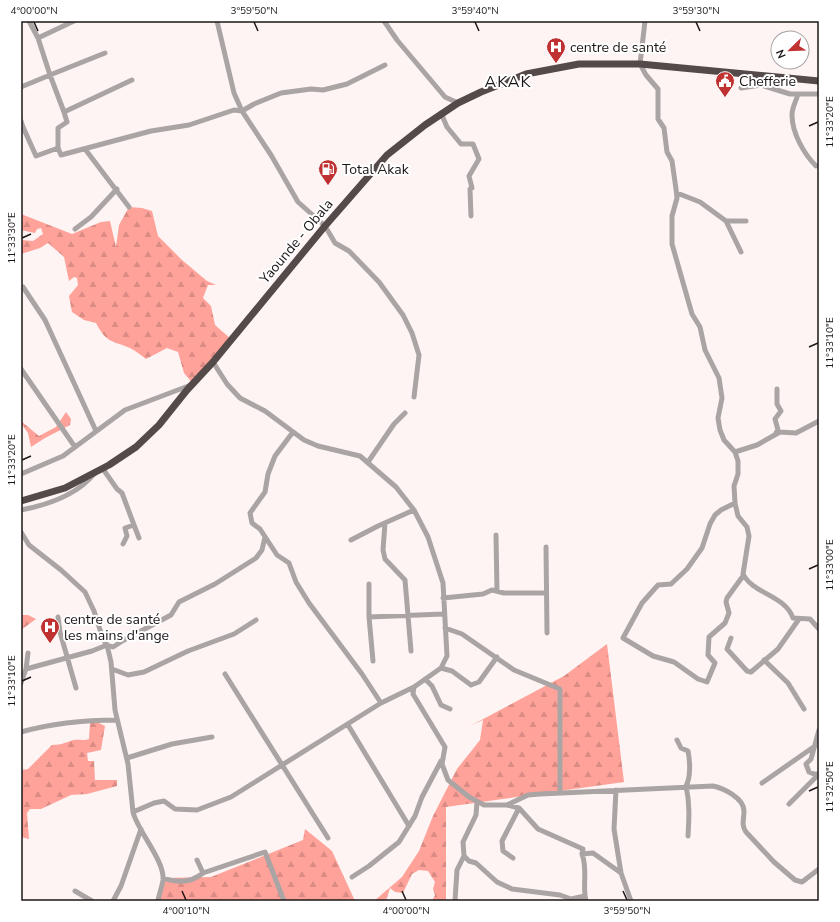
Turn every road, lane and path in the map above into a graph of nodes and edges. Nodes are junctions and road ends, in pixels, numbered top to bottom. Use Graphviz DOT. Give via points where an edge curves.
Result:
graph roads {
  1 [pos="29,21"];
  2 [pos="74,21"];
  3 [pos="217,21"];
  4 [pos="384,21"];
  5 [pos="645,21"];
  6 [pos="38,38"];
  7 [pos="105,53"];
  8 [pos="640,64"];
  9 [pos="385,65"];
  10 [pos="50,76"];
  11 [pos="132,80"];
  12 [pos="819,81"];
  13 [pos="21,87"];
  14 [pos="741,88"];
  15 [pos="798,94"];
  16 [pos="819,94"];
  17 [pos="458,103"];
  18 [pos="242,111"];
  19 [pos="64,112"];
  20 [pos="441,113"];
  21 [pos="21,121"];
  22 [pos="22,127"];
  23 [pos="58,148"];
  24 [pos="85,149"];
  25 [pos="819,165"];
  26 [pos="117,189"];
  27 [pos="677,193"];
  28 [pos="130,207"];
  29 [pos="471,216"];
  30 [pos="726,221"];
  31 [pos="746,221"];
  32 [pos="324,226"];
  33 [pos="75,229"];
  34 [pos="741,252"];
  35 [pos="23,287"];
  36 [pos="213,362"];
  37 [pos="21,369"];
  38 [pos="192,385"];
  39 [pos="777,389"];
  40 [pos="414,397"];
  41 [pos="405,413"];
  42 [pos="819,421"];
  43 [pos="96,431"];
  44 [pos="293,432"];
  45 [pos="776,434"];
  46 [pos="75,447"];
  47 [pos="736,452"];
  48 [pos="368,462"];
  49 [pos="99,470"];
  50 [pos="21,474"];
  51 [pos="21,501"];
  52 [pos="735,503"];
  53 [pos="21,510"];
  54 [pos="414,510"];
  55 [pos="385,523"];
  56 [pos="134,525"];
  57 [pos="21,532"];
  58 [pos="496,535"];
  59 [pos="265,537"];
  60 [pos="139,538"];
  61 [pos="351,540"];
  62 [pos="123,544"];
  63 [pos="546,547"];
  64 [pos="744,576"];
  65 [pos="369,584"];
  66 [pos="497,591"];
  67 [pos="546,593"];
  68 [pos="443,598"];
  69 [pos="444,614"];
  70 [pos="408,616"];
  71 [pos="58,617"];
  72 [pos="369,617"];
  73 [pos="799,619"];
  74 [pos="256,620"];
  75 [pos="445,628"];
  76 [pos="819,629"];
  77 [pos="547,633"];
  78 [pos="731,638"];
  79 [pos="107,645"];
  80 [pos="411,651"];
  81 [pos="28,653"];
  82 [pos="496,657"];
  83 [pos="68,658"];
  84 [pos="764,660"];
  85 [pos="373,661"];
  86 [pos="441,668"];
  87 [pos="26,669"];
  88 [pos="112,669"];
  89 [pos="225,674"];
  90 [pos="425,679"];
  91 [pos="21,682"];
  92 [pos="414,687"];
  93 [pos="76,688"];
  94 [pos="381,703"];
  95 [pos="450,709"];
  96 [pos="804,709"];
  97 [pos="117,720"];
  98 [pos="348,724"];
  99 [pos="819,730"];
  100 [pos="21,732"];
  101 [pos="212,737"];
  102 [pos="677,740"];
  103 [pos="815,746"];
  104 [pos="442,756"];
  105 [pos="127,758"];
  106 [pos="281,765"];
  107 [pos="818,775"];
  108 [pos="762,783"];
  109 [pos="686,786"];
  110 [pos="616,790"];
  111 [pos="560,793"];
  112 [pos="477,802"];
  113 [pos="789,804"];
  114 [pos="507,805"];
  115 [pos="519,808"];
  116 [pos="133,812"];
  117 [pos="409,826"];
  118 [pos="141,829"];
  119 [pos="688,836"];
  120 [pos="328,838"];
  121 [pos="582,854"];
  122 [pos="464,856"];
  123 [pos="513,858"];
  124 [pos="197,860"];
  125 [pos="819,869"];
  126 [pos="203,873"];
  127 [pos="621,873"];
  128 [pos="352,877"];
  129 [pos="164,878"];
  130 [pos="75,891"];
  131 [pos="585,898"];
  132 [pos="92,901"];
  133 [pos="113,901"];
  134 [pos="158,901"];
  135 [pos="284,901"];
  136 [pos="455,901"];
  137 [pos="631,901"];
  1 -- 6 [label="street"];
  2 -- 6 [label="street"];
  3 -- 18 [label="street" via="234,93"];
  4 -- 17 [label="street" via="445,98"];
  5 -- 8 [label="street"];
  6 -- 10 [label="street"];
  7 -- 10 [label="street"];
  8 -- 12 [label="highway, Yaounde - Obala"];
  8 -- 17 [label="highway, Yaounde - Obala" via="579,64 546,69 508,81"];
  8 -- 27 [label="street" via="658,89 658,119 664,128"];
  9 -- 18 [label="street" via="347,84 323,90 281,93"];
  10 -- 13 [label="street"];
  10 -- 19 [label="street"];
  11 -- 19 [label="street"];
  14 -- 15 [label="street" via="761,85"];
  15 -- 16 [label="street"];
  15 -- 25 [label="street" via="792,116 794,128 807,157 816,166"];
  17 -- 20 [label="highway, Yaounde - Obala"];
  18 -- 24 [label="street" via="234,110 189,125 151,131"];
  18 -- 32 [label="street" via="298,202"];
  19 -- 23 [label="street" via="67,122 58,128"];
  20 -- 29 [label="street" via="447,127 461,144 474,144 479,159 469,176 472,188"];
  20 -- 32 [label="highway, Yaounde - Obala" via="387,156"];
  21 -- 22 [label="street"];
  22 -- 23 [label="street" via="36,156"];
  23 -- 24 [label="street" via="61,155"];
  24 -- 26 [label="street"];
  26 -- 28 [label="street"];
  26 -- 33 [label="street" via="91,217"];
  27 -- 30 [label="street" via="700,202"];
  27 -- 47 [label="street" via="672,216 672,244 692,314 700,327 705,350 720,378 720,430 724,440"];
  30 -- 31 [label="street"];
  30 -- 34 [label="street"];
  32 -- 36 [label="highway, Yaounde - Obala"];
  32 -- 40 [label="street" via="335,243 349,251 379,282 403,315 419,356"];
  35 -- 43 [label="street" via="45,320"];
  36 -- 38 [label="highway, Yaounde - Obala"];
  36 -- 44 [label="street" via="240,398 265,411"];
  37 -- 46 [label="street"];
  38 -- 43 [label="street" via="125,410"];
  38 -- 49 [label="highway, Yaounde - Obala" via="159,425 136,447"];
  39 -- 45 [label="street" via="777,400 781,410 775,419 778,430"];
  41 -- 48 [label="street" via="394,424"];
  42 -- 45 [label="street" via="796,433"];
  43 -- 46 [label="street"];
  44 -- 48 [label="street" via="318,446 360,456"];
  44 -- 59 [label="street" via="275,456 265,492 250,513 252,523"];
  45 -- 47 [label="street" via="757,445"];
  46 -- 50 [label="street" via="62,456"];
  47 -- 52 [label="street" via="738,474 734,486"];
  48 -- 54 [label="street" via="396,487"];
  49 -- 51 [label="highway, Yaounde - Obala" via="65,488"];
  49 -- 53 [label="street" via="88,483 58,500"];
  49 -- 56 [label="street" via="122,493"];
  52 -- 64 [label="street" via="738,516 747,527 749,536 743,566"];
  52 -- 64 [label="street" via="715,515 702,548 687,569 671,584 658,585 642,603 623,638 653,656 674,662 698,679 707,682 715,663 708,655 710,637 725,622 729,613 727,598"];
  54 -- 55 [label="street"];
  54 -- 68 [label="street" via="428,537 443,582"];
  55 -- 61 [label="street"];
  55 -- 70 [label="street" via="383,550 385,558 405,580"];
  56 -- 60 [label="street"];
  56 -- 62 [label="street" via="125,528 127,536"];
  57 -- 79 [label="street" via="29,545 85,592"];
  58 -- 66 [label="street"];
  59 -- 79 [label="street" via="262,550 256,558 215,584 179,602 171,615 120,644 113,647"];
  59 -- 94 [label="street" via="278,555 289,563 296,582 309,603"];
  63 -- 67 [label="street"];
  64 -- 73 [label="street" via="748,583 775,599 793,618"];
  65 -- 72 [label="street"];
  66 -- 67 [label="street"];
  66 -- 68 [label="street"];
  67 -- 77 [label="street"];
  68 -- 69 [label="street"];
  69 -- 70 [label="street"];
  69 -- 75 [label="street"];
  70 -- 72 [label="street"];
  70 -- 80 [label="street"];
  71 -- 83 [label="street"];
  72 -- 85 [label="street"];
  73 -- 76 [label="street" via="810,619"];
  73 -- 84 [label="street" via="778,649"];
  74 -- 88 [label="street" via="234,634 188,651 144,672 128,675"];
  75 -- 82 [label="street" via="462,634"];
  75 -- 86 [label="street" via="448,656"];
  78 -- 84 [label="street" via="727,649 747,671 751,672"];
  79 -- 83 [label="street"];
  79 -- 88 [label="street"];
  81 -- 87 [label="street"];
  82 -- 86 [label="street" via="479,682 471,685"];
  82 -- 111 [label="street" via="514,670 560,689"];
  83 -- 87 [label="street"];
  83 -- 93 [label="street"];
  84 -- 96 [label="street" via="788,683"];
  86 -- 90 [label="street"];
  87 -- 91 [label="street"];
  88 -- 97 [label="street"];
  89 -- 106 [label="street"];
  90 -- 92 [label="street"];
  90 -- 95 [label="street" via="432,686 441,705"];
  92 -- 94 [label="street"];
  92 -- 104 [label="street" via="413,694 419,706 445,746"];
  94 -- 98 [label="street"];
  97 -- 100 [label="street" via="63,723"];
  97 -- 105 [label="street"];
  98 -- 106 [label="street"];
  98 -- 117 [label="street"];
  99 -- 103 [label="street"];
  101 -- 105 [label="street" via="172,744"];
  102 -- 109 [label="street" via="681,748 688,751 689,756 689,781"];
  103 -- 107 [label="street" via="811,759 806,764 809,772"];
  103 -- 108 [label="street"];
  104 -- 112 [label="street" via="448,780"];
  104 -- 117 [label="street"];
  105 -- 116 [label="street"];
  106 -- 116 [label="street" via="231,797 197,810 175,809 164,802 154,803"];
  106 -- 120 [label="street"];
  107 -- 113 [label="street"];
  109 -- 110 [label="street"];
  109 -- 119 [label="street" via="690,804"];
  109 -- 125 [label="street" via="704,785 720,788 739,800 744,809 742,827 774,862 795,880 802,882"];
  110 -- 111 [label="street"];
  110 -- 127 [label="street" via="614,829"];
  111 -- 114 [label="street" via="528,795"];
  112 -- 114 [label="street" via="484,806"];
  112 -- 122 [label="street" via="476,815 463,842"];
  114 -- 115 [label="street"];
  115 -- 121 [label="street" via="538,830 583,849"];
  115 -- 123 [label="street" via="502,841 503,851"];
  116 -- 118 [label="street"];
  117 -- 128 [label="street" via="399,842"];
  118 -- 129 [label="street"];
  118 -- 133 [label="street" via="121,886"];
  121 -- 127 [label="street" via="593,853"];
  121 -- 131 [label="street"];
  122 -- 131 [label="street" via="497,882 512,889 572,899"];
  122 -- 136 [label="street" via="457,870"];
  124 -- 126 [label="street"];
  126 -- 129 [label="street" via="187,882"];
  126 -- 135 [label="street" via="265,852"];
  127 -- 137 [label="street"];
  129 -- 134 [label="street"];
  130 -- 132 [label="street"];
}
